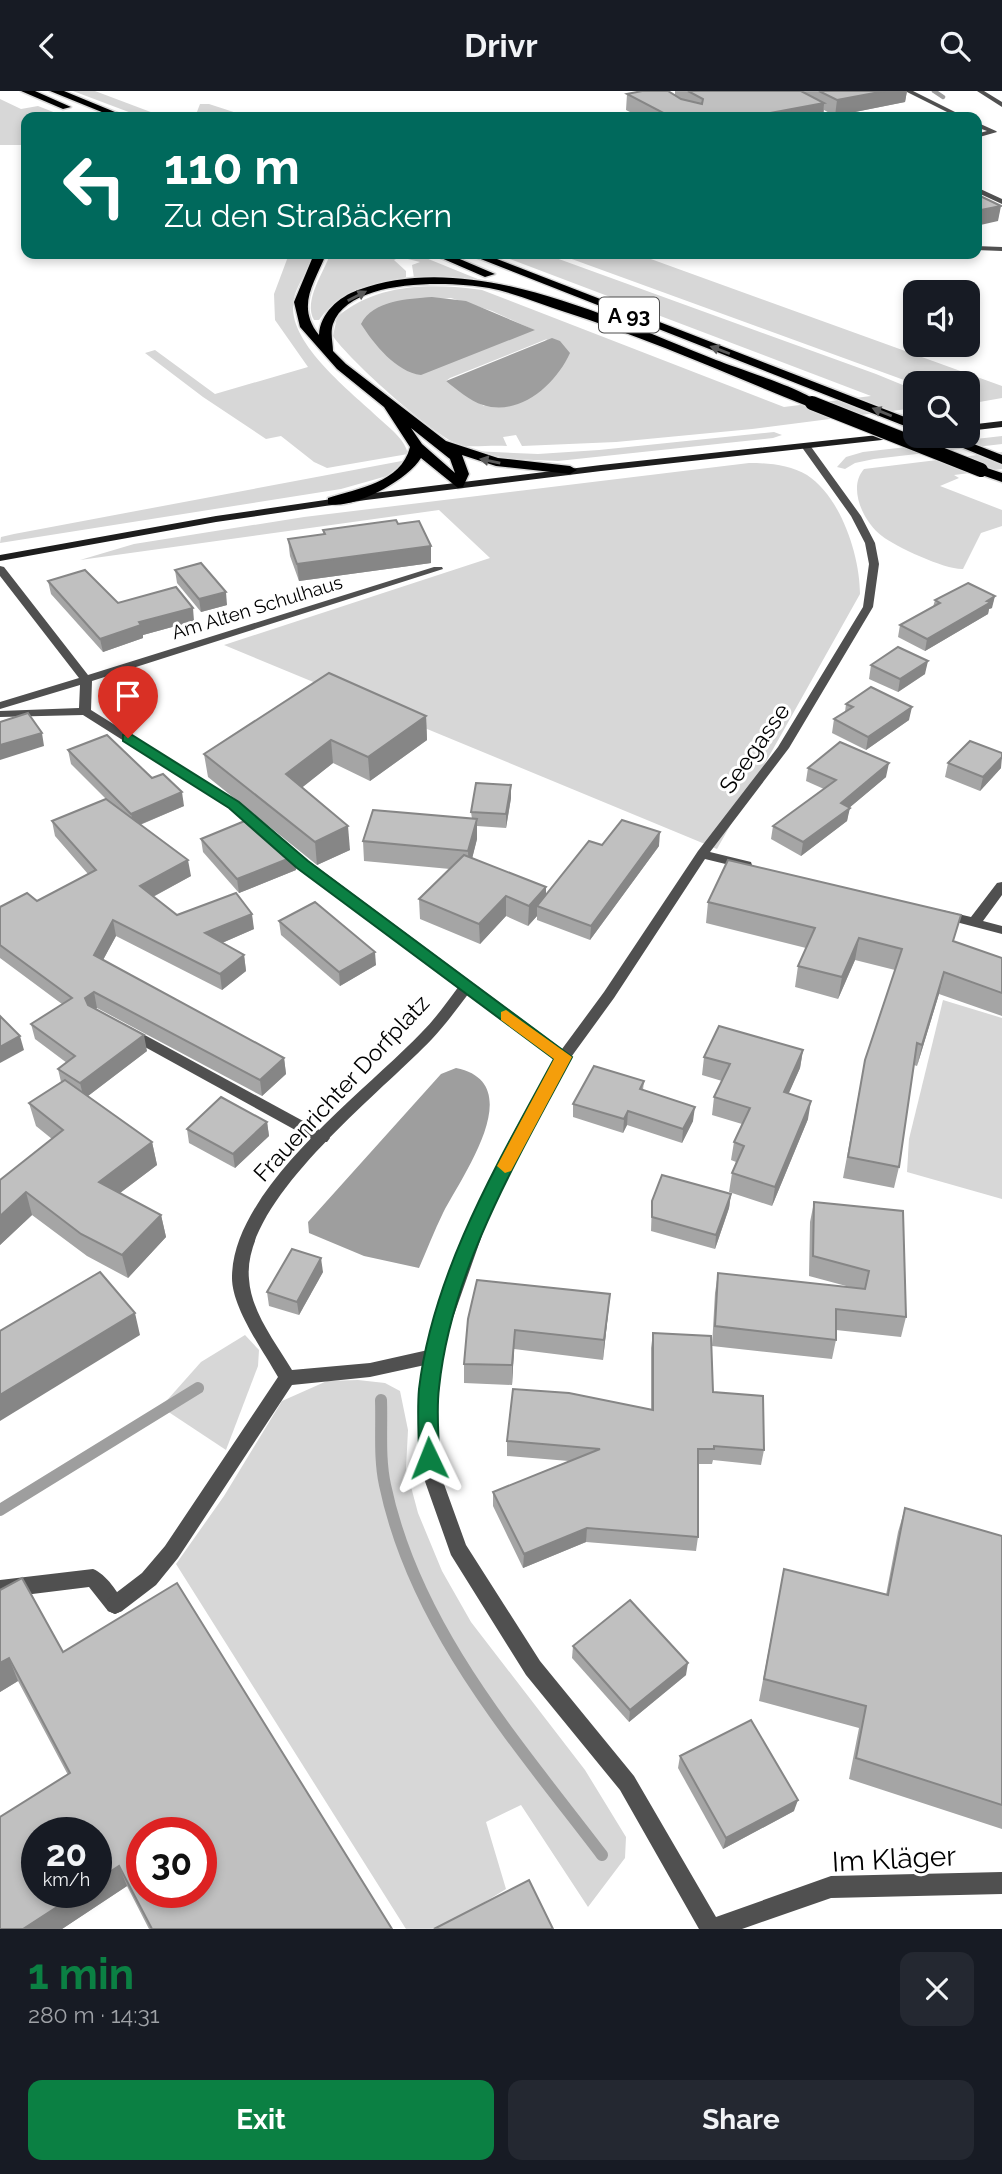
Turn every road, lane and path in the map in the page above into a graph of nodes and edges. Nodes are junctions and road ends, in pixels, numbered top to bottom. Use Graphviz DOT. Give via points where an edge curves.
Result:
graph roads {
  1 [pos="26,91"];
  2 [pos="55,91"];
  3 [pos="776,91"];
  4 [pos="908,91"];
  5 [pos="979,91"];
  6 [pos="1002,105"];
  7 [pos="79,112"];
  8 [pos="109,112"];
  9 [pos="820,112"];
  10 [pos="952,112"];
  11 [pos="982,127"];
  12 [pos="982,135"];
  13 [pos="982,192"];
  14 [pos="1002,202"];
  15 [pos="982,249"];
  16 [pos="1002,249"];
  17 [pos="318,259"];
  18 [pos="450,259"];
  19 [pos="487,259"];
  20 [pos="605,321"];
  21 [pos="327,349"];
  22 [pos="390,406"];
  23 [pos="903,421"];
  24 [pos="1002,423"];
  25 [pos="980,426"];
  26 [pos="903,435"];
  27 [pos="439,441"];
  28 [pos="806,446"];
  29 [pos="418,447"];
  30 [pos="972,448"];
  31 [pos="1002,460"];
  32 [pos="570,470"];
  33 [pos="1002,478"];
  34 [pos="458,484"];
  35 [pos="332,501"];
  36 [pos="0,558"];
  37 [pos="0,569"];
  38 [pos="438,569"];
  39 [pos="86,679"];
  40 [pos="0,706"];
  41 [pos="85,711"];
  42 [pos="0,714"];
  43 [pos="702,854"];
  44 [pos="765,870"];
  45 [pos="1002,886"];
  46 [pos="923,909"];
  47 [pos="975,922"];
  48 [pos="1002,930"];
  49 [pos="466,987"];
  50 [pos="121,1027"];
  51 [pos="564,1057"];
  52 [pos="323,1138"];
  53 [pos="435,1356"];
  54 [pos="287,1378"];
  55 [pos="0,1589"];
  56 [pos="1002,1883"];
  57 [pos="711,1929"];
  1 -- 7 [label="highway"];
  2 -- 8 [label="highway"];
  3 -- 9 [label="street"];
  4 -- 10 [label="street"];
  5 -- 6 [label="street"];
  11 -- 12 [label="street" via="994,132"];
  13 -- 14 [label="street"];
  15 -- 16 [label="street"];
  17 -- 21 [label="highway" via="300,311 311,336"];
  18 -- 20 [label="highway, A 93"];
  23 -- 19 [label="highway, A 93, one-way"];
  21 -- 20 [label="highway, one-way" via="327,321 349,300 368,291 424,280 489,285"];
  20 -- 33 [label="highway, A 93, bridge"];
  21 -- 22 [label="highway"];
  22 -- 27 [label="highway"];
  22 -- 29 [label="highway"];
  24 -- 25 [label="main road"];
  26 -- 28 [label="main road"];
  32 -- 27 [label="highway, one-way" via="486,460"];
  27 -- 34 [label="highway" via="461,466"];
  28 -- 32 [label="main road"];
  28 -- 43 [label="street, Seegasse" via="870,543 873,564 868,607 783,748"];
  29 -- 34 [label="highway"];
  29 -- 35 [label="highway" via="417,460 406,472"];
  30 -- 31 [label="highway"];
  32 -- 34 [label="main road"];
  34 -- 35 [label="main road"];
  35 -- 36 [label="main road"];
  37 -- 39 [label="street"];
  38 -- 39 [label="street, Am Alten Schulhaus"];
  39 -- 40 [label="street, Am Alten Schulhaus"];
  39 -- 41 [label="street"];
  41 -- 42 [label="street"];
  41 -- 49 [label="street" via="234,805 302,864"];
  43 -- 44 [label="street"];
  43 -- 51 [label="street, Seegasse"];
  45 -- 47 [label="street"];
  46 -- 47 [label="street"];
  47 -- 48 [label="street"];
  49 -- 51 [label="street"];
  49 -- 52 [label="street, Frauenrichter Dorfplatz" via="428,1034"];
  50 -- 52 [label="street"];
  51 -- 53 [label="street" via="478,1224"];
  52 -- 54 [label="street, Frauenrichter Dorfplatz" via="269,1199 239,1256 246,1299"];
  53 -- 54 [label="street" via="370,1370"];
  53 -- 57 [label="street" via="426,1444 430,1472 458,1549 533,1668 627,1783"];
  54 -- 55 [label="street" via="152,1576 115,1605 93,1578"];
  56 -- 57 [label="street, Im Kläger" via="831,1887"];
}
